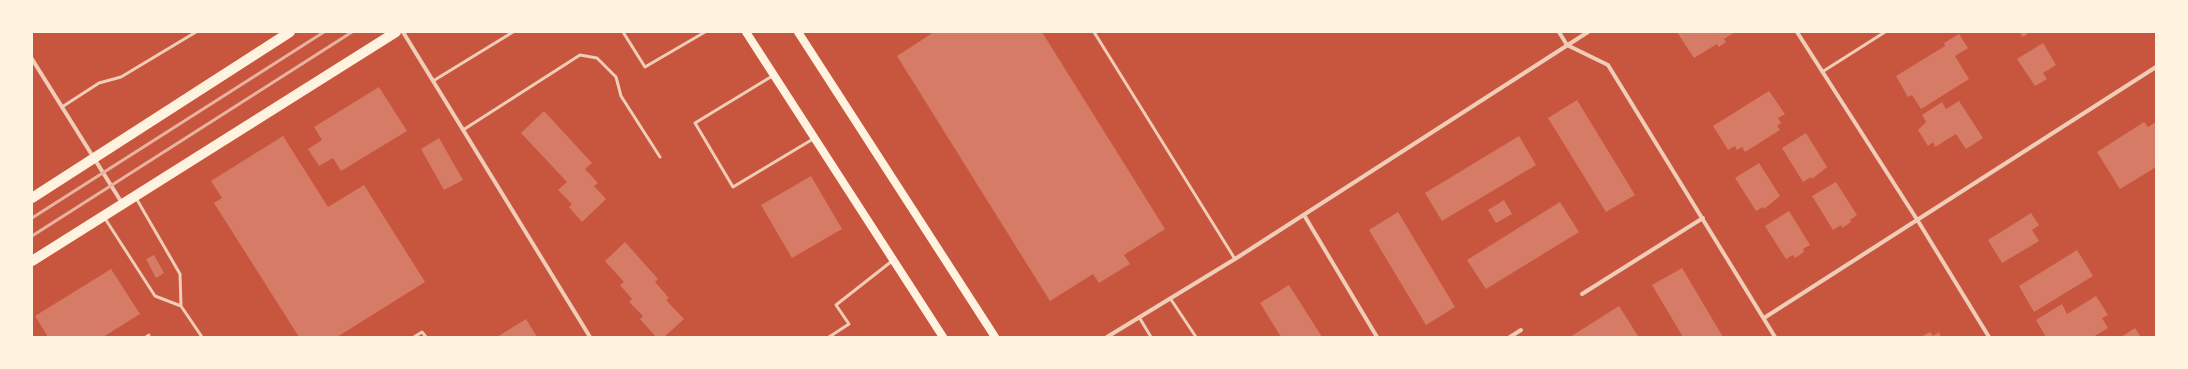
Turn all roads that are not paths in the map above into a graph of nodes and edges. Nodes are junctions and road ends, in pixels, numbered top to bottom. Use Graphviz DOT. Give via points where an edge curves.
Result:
graph roads {
  1 [pos="196,32"];
  2 [pos="290,32"];
  3 [pos="396,32"];
  4 [pos="403,32"];
  5 [pos="512,32"];
  6 [pos="623,32"];
  7 [pos="695,32"];
  8 [pos="705,32"];
  9 [pos="746,32"];
  10 [pos="798,32"];
  11 [pos="1094,32"];
  12 [pos="1559,32"];
  13 [pos="1588,32"];
  14 [pos="1796,32"];
  15 [pos="1885,32"];
  16 [pos="698,36"];
  17 [pos="1567,45"];
  18 [pos="32,59"];
  19 [pos="2156,67"];
  20 [pos="1822,72"];
  21 [pos="774,75"];
  22 [pos="433,80"];
  23 [pos="62,107"];
  24 [pos="463,130"];
  25 [pos="814,138"];
  26 [pos="660,157"];
  27 [pos="94,159"];
  28 [pos="135,197"];
  29 [pos="32,198"];
  30 [pos="123,204"];
  31 [pos="1304,215"];
  32 [pos="104,216"];
  33 [pos="1703,218"];
  34 [pos="1918,221"];
  35 [pos="1235,259"];
  36 [pos="894,260"];
  37 [pos="32,261"];
  38 [pos="1582,294"];
  39 [pos="1170,298"];
  40 [pos="182,306"];
  41 [pos="1139,317"];
  42 [pos="1764,318"];
  43 [pos="1521,330"];
  44 [pos="202,337"];
  45 [pos="414,337"];
  46 [pos="426,337"];
  47 [pos="590,337"];
  48 [pos="829,337"];
  49 [pos="943,337"];
  50 [pos="995,337"];
  51 [pos="1107,337"];
  52 [pos="1151,337"];
  53 [pos="1196,337"];
  54 [pos="1377,337"];
  55 [pos="1510,337"];
  56 [pos="1775,337"];
  57 [pos="1989,337"];
  1 -- 23 [label="lane" via="121,77 99,83"];
  2 -- 27 [label="main road"];
  3 -- 28 [label="main road"];
  4 -- 22 [label="street"];
  5 -- 22 [label="lane"];
  6 -- 16 [label="lane" via="645,67"];
  7 -- 16 [label="lane"];
  8 -- 16 [label="lane"];
  9 -- 21 [label="main road"];
  10 -- 50 [label="main road"];
  11 -- 35 [label="lane"];
  12 -- 17 [label="street"];
  13 -- 17 [label="street"];
  14 -- 20 [label="street"];
  15 -- 20 [label="lane"];
  17 -- 31 [label="street"];
  17 -- 33 [label="street" via="1608,65"];
  18 -- 23 [label="street"];
  19 -- 34 [label="street"];
  20 -- 34 [label="street"];
  21 -- 25 [label="main road"];
  21 -- 25 [label="lane" via="695,123 733,187"];
  22 -- 24 [label="street"];
  23 -- 27 [label="street"];
  24 -- 26 [label="lane" via="580,55 596,58 616,77 621,96"];
  24 -- 47 [label="street"];
  25 -- 36 [label="main road"];
  27 -- 29 [label="main road"];
  27 -- 30 [label="street"];
  28 -- 30 [label="main road"];
  28 -- 40 [label="lane" via="180,274"];
  30 -- 32 [label="main road"];
  31 -- 35 [label="street"];
  31 -- 54 [label="street"];
  32 -- 37 [label="main road"];
  32 -- 40 [label="lane" via="155,296"];
  33 -- 38 [label="street"];
  33 -- 42 [label="street"];
  34 -- 42 [label="street"];
  34 -- 57 [label="street"];
  35 -- 39 [label="street"];
  36 -- 48 [label="lane" via="836,305 849,324"];
  36 -- 49 [label="main road"];
  39 -- 41 [label="street"];
  39 -- 53 [label="lane"];
  40 -- 44 [label="lane"];
  41 -- 51 [label="street"];
  41 -- 52 [label="lane"];
  42 -- 56 [label="street"];
  43 -- 55 [label="street"];
  45 -- 46 [label="lane" via="422,332"];
}
